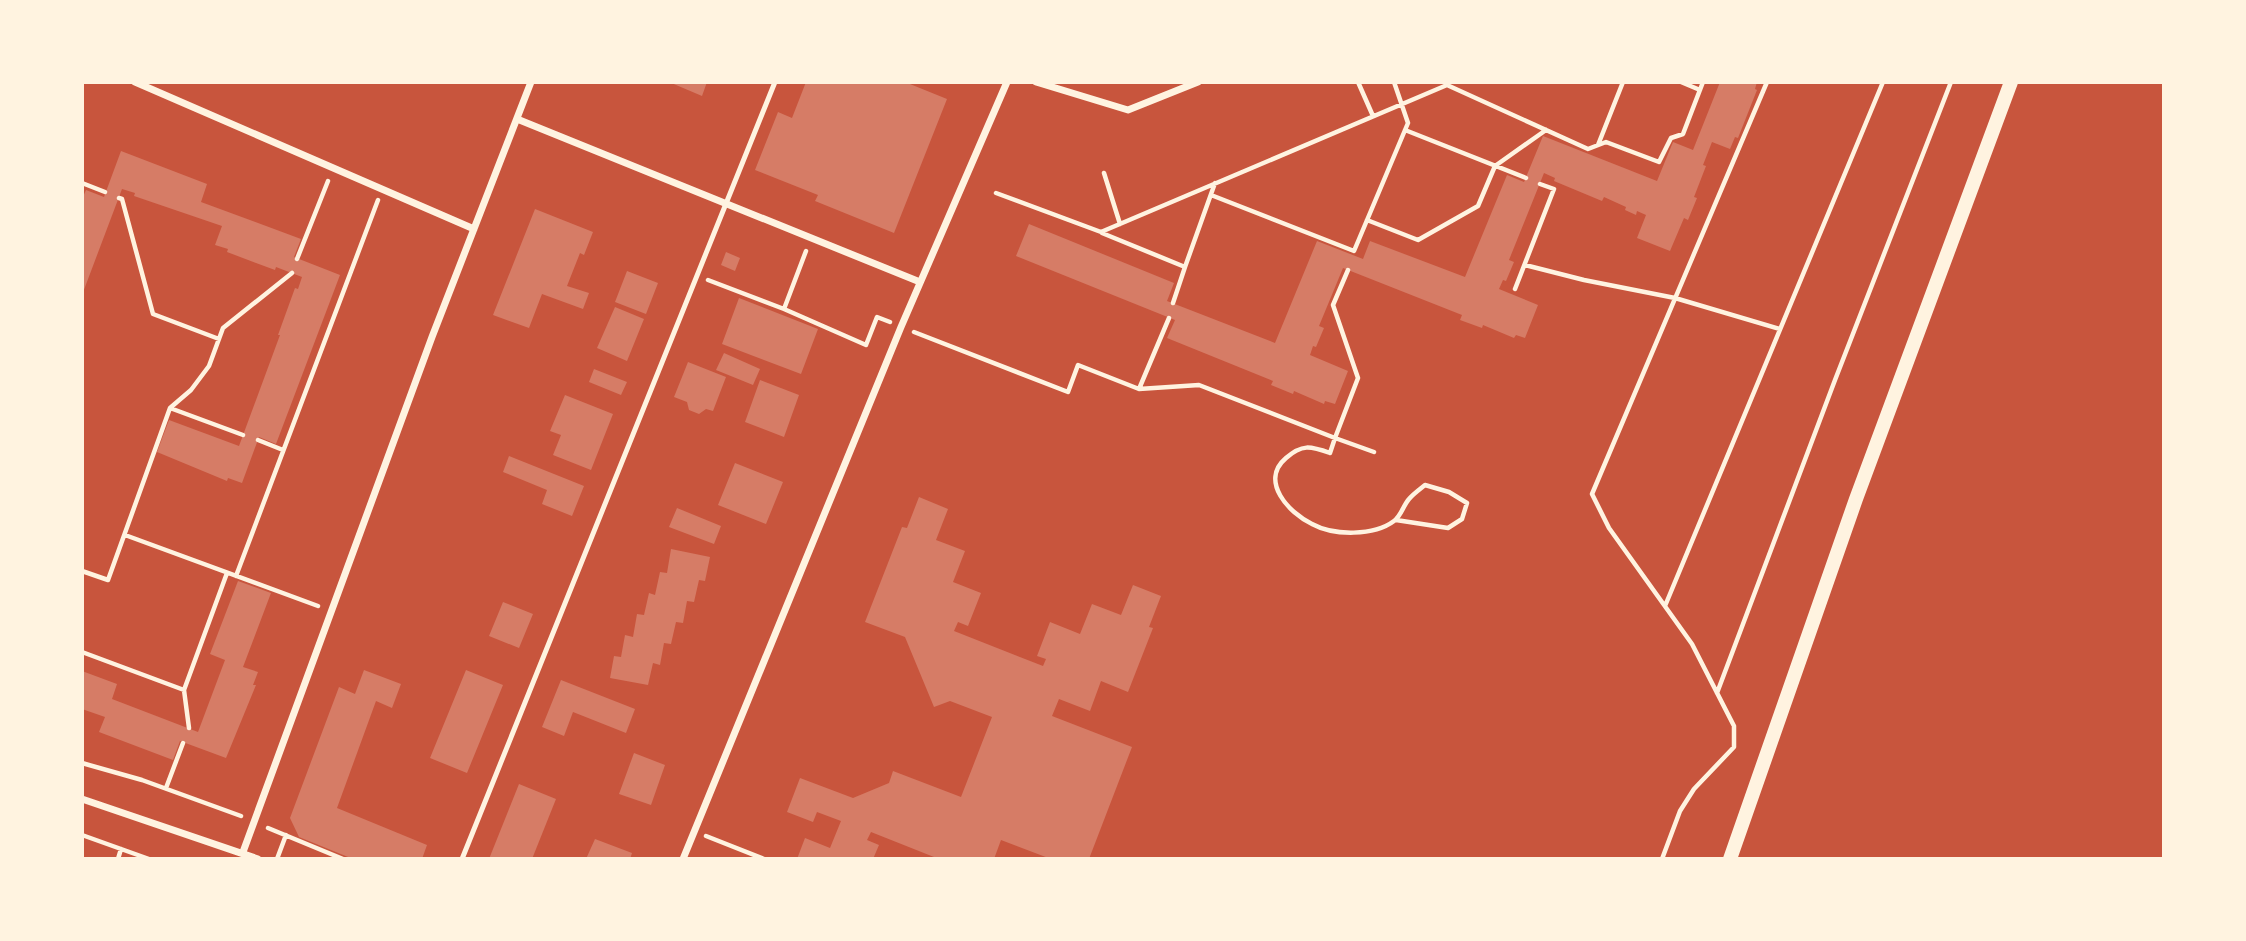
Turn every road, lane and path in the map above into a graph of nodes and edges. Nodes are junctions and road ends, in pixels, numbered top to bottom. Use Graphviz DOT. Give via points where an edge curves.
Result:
graph roads {
  1 [pos="135,82"];
  2 [pos="531,82"];
  3 [pos="775,82"];
  4 [pos="1007,82"];
  5 [pos="1036,82"];
  6 [pos="1198,82"];
  7 [pos="1358,82"];
  8 [pos="1394,82"];
  9 [pos="1454,82"];
  10 [pos="1623,82"];
  11 [pos="1681,82"];
  12 [pos="1703,82"];
  13 [pos="1767,82"];
  14 [pos="1883,82"];
  15 [pos="1951,82"];
  16 [pos="2011,82"];
  17 [pos="1447,85"];
  18 [pos="1700,90"];
  19 [pos="1403,104"];
  20 [pos="1373,116"];
  21 [pos="517,119"];
  22 [pos="1405,130"];
  23 [pos="1547,130"];
  24 [pos="1598,145"];
  25 [pos="1495,166"];
  26 [pos="333,167"];
  27 [pos="1104,173"];
  28 [pos="1526,178"];
  29 [pos="1215,183"];
  30 [pos="82,184"];
  31 [pos="1540,184"];
  32 [pos="382,189"];
  33 [pos="105,192"];
  34 [pos="996,193"];
  35 [pos="1211,195"];
  36 [pos="119,198"];
  37 [pos="726,204"];
  38 [pos="1367,219"];
  39 [pos="1120,224"];
  40 [pos="474,229"];
  41 [pos="1101,232"];
  42 [pos="811,238"];
  43 [pos="297,259"];
  44 [pos="1525,265"];
  45 [pos="1185,267"];
  46 [pos="1348,270"];
  47 [pos="292,273"];
  48 [pos="697,276"];
  49 [pos="920,282"];
  50 [pos="1515,289"];
  51 [pos="1675,298"];
  52 [pos="1173,303"];
  53 [pos="784,309"];
  54 [pos="1169,318"];
  55 [pos="901,327"];
  56 [pos="1780,328"];
  57 [pos="219,339"];
  58 [pos="1139,389"];
  59 [pos="170,408"];
  60 [pos="243,435"];
  61 [pos="1335,438"];
  62 [pos="258,440"];
  63 [pos="284,450"];
  64 [pos="1374,452"];
  65 [pos="1396,520"];
  66 [pos="125,535"];
  67 [pos="82,571"];
  68 [pos="228,573"];
  69 [pos="236,576"];
  70 [pos="1665,606"];
  71 [pos="332,611"];
  72 [pos="82,652"];
  73 [pos="184,690"];
  74 [pos="1717,693"];
  75 [pos="189,728"];
  76 [pos="183,743"];
  77 [pos="82,763"];
  78 [pos="166,788"];
  79 [pos="82,799"];
  80 [pos="254,822"];
  81 [pos="695,831"];
  82 [pos="82,835"];
  83 [pos="286,835"];
  84 [pos="121,849"];
  85 [pos="243,852"];
  86 [pos="118,859"];
  87 [pos="149,859"];
  88 [pos="258,859"];
  89 [pos="277,859"];
  90 [pos="343,859"];
  91 [pos="463,859"];
  92 [pos="683,859"];
  93 [pos="764,859"];
  94 [pos="1662,859"];
  95 [pos="1730,859"];
  1 -- 26 [label="street"];
  2 -- 21 [label="street"];
  3 -- 37 [label="lane"];
  4 -- 49 [label="street"];
  5 -- 6 [label="street" via="1128,110"];
  7 -- 20 [label="path"];
  8 -- 19 [label="path"];
  9 -- 17 [label="path"];
  10 -- 24 [label="path"];
  11 -- 18 [label="path"];
  12 -- 18 [label="path"];
  13 -- 51 [label="path"];
  14 -- 56 [label="path"];
  15 -- 74 [label="path"];
  16 -- 95 [label="main road" via="1856,499"];
  17 -- 19 [label="path"];
  17 -- 23 [label="path"];
  18 -- 24 [label="path" via="1683,134 1671,138 1659,162 1606,142"];
  19 -- 20 [label="path"];
  19 -- 22 [label="path" via="1408,123"];
  20 -- 29 [label="path"];
  21 -- 37 [label="street"];
  21 -- 40 [label="street"];
  22 -- 25 [label="path"];
  22 -- 38 [label="path"];
  23 -- 24 [label="path" via="1588,149"];
  23 -- 25 [label="path"];
  25 -- 28 [label="path"];
  25 -- 38 [label="path" via="1478,206 1418,240"];
  26 -- 32 [label="street"];
  26 -- 43 [label="path"];
  27 -- 39 [label="path"];
  29 -- 35 [label="path"];
  29 -- 39 [label="path"];
  30 -- 33 [label="path"];
  31 -- 44 [label="path" via="1554,190"];
  32 -- 40 [label="street"];
  32 -- 63 [label="path"];
  34 -- 41 [label="path"];
  35 -- 38 [label="path" via="1354,253"];
  35 -- 45 [label="path"];
  36 -- 57 [label="path" via="153,314"];
  37 -- 42 [label="street"];
  37 -- 48 [label="lane"];
  39 -- 41 [label="path"];
  40 -- 71 [label="street"];
  41 -- 45 [label="path"];
  42 -- 49 [label="street"];
  42 -- 53 [label="path"];
  44 -- 50 [label="path"];
  44 -- 51 [label="path"];
  45 -- 52 [label="path"];
  46 -- 61 [label="path" via="1333,305 1358,378"];
  47 -- 57 [label="path" via="223,328"];
  48 -- 53 [label="path"];
  48 -- 91 [label="lane"];
  49 -- 55 [label="street"];
  51 -- 56 [label="path"];
  51 -- 70 [label="path" via="1592,494 1609,528"];
  53 -- 55 [label="path" via="866,345 877,317"];
  54 -- 58 [label="path"];
  55 -- 58 [label="path" via="1068,392 1078,365"];
  55 -- 81 [label="street"];
  56 -- 70 [label="path"];
  57 -- 59 [label="path" via="209,366"];
  58 -- 61 [label="path" via="1199,385"];
  59 -- 60 [label="path"];
  59 -- 66 [label="path"];
  61 -- 64 [label="path"];
  61 -- 65 [label="path" via="1330,453 1314,447 1297,449 1281,462 1274,477 1282,502 1312,525 1349,533 1374,531"];
  62 -- 63 [label="path"];
  63 -- 69 [label="path"];
  65 -- 65 [label="path" via="1409,498 1425,485 1466,503 1462,519 1448,528"];
  66 -- 67 [label="path" via="108,580"];
  66 -- 68 [label="path"];
  68 -- 69 [label="path"];
  68 -- 73 [label="path"];
  69 -- 71 [label="path"];
  70 -- 74 [label="path" via="1692,644"];
  71 -- 80 [label="street"];
  72 -- 73 [label="path"];
  73 -- 75 [label="path"];
  74 -- 94 [label="path" via="1734,726 1734,747 1694,789 1680,811"];
  76 -- 78 [label="path"];
  77 -- 78 [label="path"];
  78 -- 80 [label="path"];
  79 -- 85 [label="street"];
  80 -- 83 [label="path"];
  80 -- 85 [label="street"];
  81 -- 92 [label="street"];
  81 -- 93 [label="path"];
  82 -- 84 [label="path"];
  83 -- 89 [label="path"];
  83 -- 90 [label="path"];
  84 -- 86 [label="path"];
  84 -- 87 [label="path"];
  85 -- 88 [label="street"];
}
